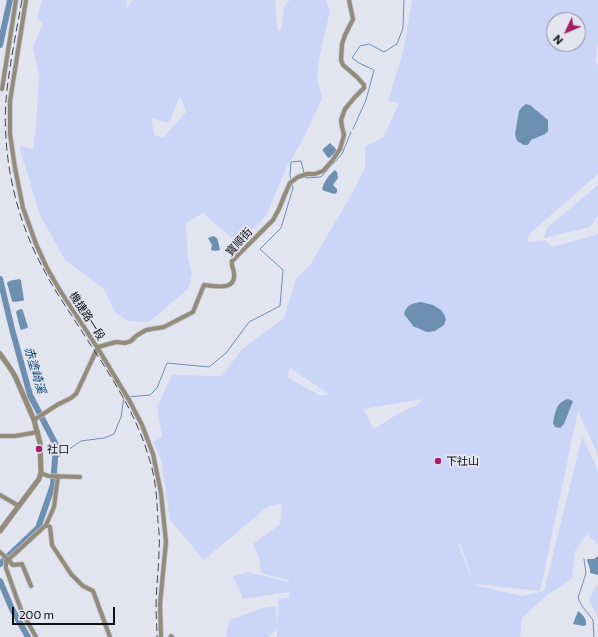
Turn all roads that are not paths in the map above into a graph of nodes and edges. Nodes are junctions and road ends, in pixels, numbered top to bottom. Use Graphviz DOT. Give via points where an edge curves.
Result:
graph roads {
  1 [pos="16,0"];
  2 [pos="26,0"];
  3 [pos="349,0"];
  4 [pos="2,89"];
  5 [pos="97,348"];
  6 [pos="0,354"];
  7 [pos="36,419"];
  8 [pos="38,432"];
  9 [pos="0,436"];
  10 [pos="41,473"];
  11 [pos="58,476"];
  12 [pos="80,477"];
  13 [pos="0,495"];
  14 [pos="19,506"];
  15 [pos="46,525"];
  16 [pos="0,531"];
  17 [pos="0,552"];
  18 [pos="8,559"];
  19 [pos="31,586"];
  20 [pos="36,637"];
  21 [pos="110,637"];
  22 [pos="161,637"];
  1 -- 4 [label="street"];
  2 -- 5 [label="street, 機捷路一段" via="10,101 10,134 15,168 36,244 47,268"];
  3 -- 5 [label="street, 寶順街" via="353,19 342,44 341,60 342,65 357,77 364,88 345,109 341,120 344,135 332,161 323,171 298,177 290,183 273,220 232,261 234,281 231,284 204,285 193,312 164,327 146,330 131,341 116,342"];
  5 -- 7 [label="street" via="76,394"];
  5 -- 22 [label="street, 機捷路一段" via="142,425 162,493 166,542 160,604"];
  6 -- 7 [label="street" via="15,376"];
  7 -- 8 [label="street"];
  8 -- 9 [label="street"];
  8 -- 10 [label="street"];
  10 -- 11 [label="street"];
  10 -- 14 [label="street"];
  11 -- 12 [label="street"];
  11 -- 15 [label="street" via="54,507"];
  13 -- 14 [label="street"];
  14 -- 16 [label="street"];
  15 -- 18 [label="street"];
  15 -- 21 [label="street" via="50,527 52,545 71,574 83,586 93,591"];
  17 -- 18 [label="street"];
  18 -- 19 [label="street" via="13,565 22,564"];
  18 -- 20 [label="street" via="6,568 17,599"];
}
